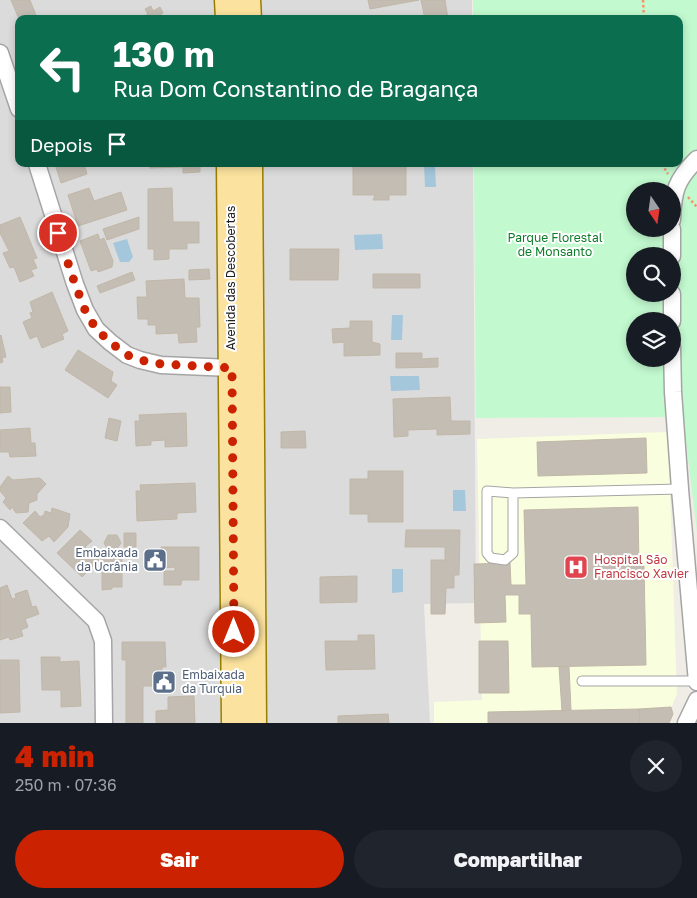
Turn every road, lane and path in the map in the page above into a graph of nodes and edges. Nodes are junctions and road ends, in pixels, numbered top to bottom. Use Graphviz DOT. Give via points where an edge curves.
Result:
graph roads {
  1 [pos="228,0"];
  2 [pos="248,0"];
  3 [pos="644,0"];
  4 [pos="229,15"];
  5 [pos="248,15"];
  6 [pos="644,15"];
  7 [pos="0,53"];
  8 [pos="15,97"];
  9 [pos="697,160"];
  10 [pos="37,167"];
  11 [pos="230,167"];
  12 [pos="249,167"];
  13 [pos="679,182"];
  14 [pos="672,367"];
  15 [pos="232,368"];
  16 [pos="680,489"];
  17 [pos="513,493"];
  18 [pos="0,528"];
  19 [pos="582,681"];
  20 [pos="697,681"];
  21 [pos="697,700"];
  22 [pos="104,723"];
  23 [pos="234,723"];
  24 [pos="254,723"];
  25 [pos="686,723"];
  1 -- 4 [label="main road"];
  2 -- 5 [label="main road"];
  3 -- 6 [label="path"];
  7 -- 8 [label="street"];
  9 -- 13 [label="street"];
  10 -- 15 [label="street" via="75,284 96,329 121,351 140,360"];
  11 -- 15 [label="main road, Avenida das Descobertas"];
  12 -- 24 [label="main road, Avenida das Descobertas"];
  14 -- 16 [label="street"];
  15 -- 23 [label="main road, Avenida das Descobertas"];
  16 -- 17 [label="lane"];
  16 -- 20 [label="street"];
  17 -- 17 [label="lane" via="487,491 487,552 491,558 506,560 513,553"];
  18 -- 22 [label="street" via="96,621 103,641"];
  19 -- 20 [label="lane"];
  21 -- 25 [label="street"];
}
